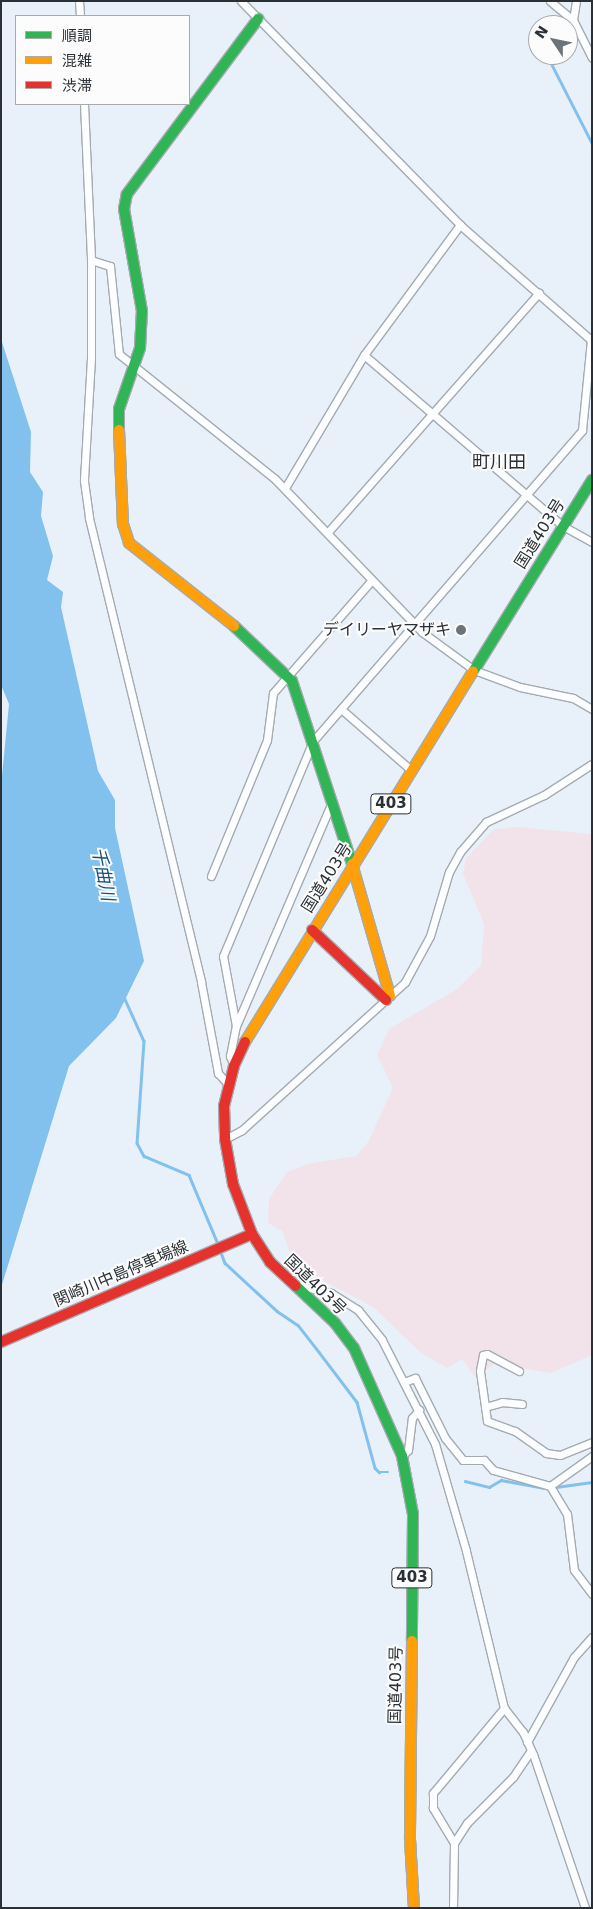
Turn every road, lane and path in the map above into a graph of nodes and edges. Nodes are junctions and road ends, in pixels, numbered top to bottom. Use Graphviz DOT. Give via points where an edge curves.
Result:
graph roads {
  1 [pos="79,1"];
  2 [pos="241,1"];
  3 [pos="550,1"];
  4 [pos="576,1"];
  5 [pos="80,15"];
  6 [pos="567,15"];
  7 [pos="574,15"];
  8 [pos="258,19"];
  9 [pos="578,30"];
  10 [pos="592,58"];
  11 [pos="84,105"];
  12 [pos="460,225"];
  13 [pos="91,260"];
  14 [pos="538,293"];
  15 [pos="591,340"];
  16 [pos="364,355"];
  17 [pos="134,367"];
  18 [pos="432,415"];
  19 [pos="592,480"];
  20 [pos="285,488"];
  21 [pos="526,495"];
  22 [pos="563,526"];
  23 [pos="328,532"];
  24 [pos="592,542"];
  25 [pos="372,580"];
  26 [pos="413,625"];
  27 [pos="474,670"];
  28 [pos="287,674"];
  29 [pos="341,709"];
  30 [pos="592,709"];
  31 [pos="313,741"];
  32 [pos="592,764"];
  33 [pos="412,771"];
  34 [pos="332,802"];
  35 [pos="353,864"];
  36 [pos="211,876"];
  37 [pos="312,930"];
  38 [pos="388,998"];
  39 [pos="236,1026"];
  40 [pos="234,1066"];
  41 [pos="228,1084"];
  42 [pos="223,1117"];
  43 [pos="240,1132"];
  44 [pos="225,1139"];
  45 [pos="252,1234"];
  46 [pos="292,1285"];
  47 [pos="1,1342"];
  48 [pos="519,1371"];
  49 [pos="404,1382"];
  50 [pos="522,1404"];
  51 [pos="485,1407"];
  52 [pos="419,1410"];
  53 [pos="592,1442"];
  54 [pos="402,1456"];
  55 [pos="592,1456"];
  56 [pos="550,1486"];
  57 [pos="592,1594"];
  58 [pos="592,1637"];
  59 [pos="504,1708"];
  60 [pos="527,1742"];
  61 [pos="531,1750"];
  62 [pos="454,1843"];
  63 [pos="414,1908"];
  64 [pos="453,1908"];
  65 [pos="585,1908"];
  1 -- 5 [label="street"];
  2 -- 8 [label="street"];
  3 -- 6 [label="street"];
  4 -- 7 [label="street"];
  8 -- 12 [label="street"];
  8 -- 17 [label="main road" via="128,194 124,209 142,311 140,348"];
  9 -- 10 [label="street"];
  11 -- 13 [label="street"];
  12 -- 14 [label="street"];
  12 -- 16 [label="street"];
  13 -- 17 [label="street" via="110,266 119,354"];
  13 -- 41 [label="street" via="91,358 84,481 88,518 198,973 218,1072"];
  14 -- 15 [label="street"];
  14 -- 18 [label="street"];
  15 -- 21 [label="street" via="582,430"];
  16 -- 18 [label="street"];
  16 -- 20 [label="street"];
  17 -- 20 [label="street"];
  17 -- 28 [label="main road" via="119,409 118,464 123,524 129,543 229,620"];
  18 -- 21 [label="street"];
  18 -- 23 [label="street"];
  19 -- 22 [label="main road, 国道403号 / 403"];
  20 -- 23 [label="street"];
  21 -- 22 [label="street"];
  21 -- 26 [label="street"];
  22 -- 24 [label="street"];
  22 -- 27 [label="main road, 国道403号 / 403"];
  23 -- 25 [label="street"];
  25 -- 26 [label="street"];
  25 -- 28 [label="street"];
  26 -- 27 [label="street"];
  26 -- 29 [label="street"];
  27 -- 30 [label="street" via="520,687 574,698"];
  27 -- 33 [label="main road, 国道403号 / 403"];
  28 -- 31 [label="main road"];
  28 -- 36 [label="street" via="272,692 267,740"];
  29 -- 31 [label="street"];
  29 -- 33 [label="street"];
  31 -- 34 [label="main road"];
  31 -- 39 [label="street" via="223,956"];
  32 -- 38 [label="street" via="544,795 486,822 460,852 449,872 430,936 417,966"];
  33 -- 35 [label="main road, 国道403号 / 403"];
  34 -- 35 [label="main road"];
  34 -- 39 [label="street"];
  35 -- 37 [label="main road, 国道403号 / 403"];
  35 -- 38 [label="main road"];
  37 -- 38 [label="main road"];
  37 -- 40 [label="main road, 国道403号 / 403" via="250,1029"];
  38 -- 43 [label="street"];
  39 -- 40 [label="street" via="230,1056"];
  40 -- 41 [label="main road, 国道403号 / 403"];
  41 -- 42 [label="main road, 国道403号 / 403"];
  42 -- 43 [label="street"];
  42 -- 44 [label="main road, 国道403号 / 403"];
  43 -- 44 [label="street"];
  44 -- 45 [label="main road, 国道403号 / 403" via="233,1184"];
  45 -- 46 [label="main road, 国道403号 / 403" via="270,1262"];
  45 -- 47 [label="main road, 関崎川中島停車場線"];
  46 -- 49 [label="street" via="331,1292 358,1310 382,1340"];
  46 -- 54 [label="main road, 国道403号 / 403" via="335,1323 354,1348"];
  48 -- 51 [label="street" via="487,1354 483,1355 480,1371"];
  49 -- 52 [label="street"];
  49 -- 56 [label="street" via="415,1378 445,1438 463,1460 484,1460 493,1470"];
  50 -- 51 [label="street" via="502,1402"];
  51 -- 53 [label="street" via="487,1421 515,1431 546,1453 560,1455"];
  52 -- 54 [label="street" via="412,1418 408,1450"];
  52 -- 59 [label="street" via="444,1466"];
  54 -- 63 [label="main road, 国道403号 / 403" via="413,1514 410,1838"];
  55 -- 56 [label="street"];
  56 -- 57 [label="street" via="567,1514 574,1570"];
  58 -- 60 [label="street" via="574,1657"];
  59 -- 60 [label="street"];
  59 -- 62 [label="street" via="433,1793 432,1808"];
  60 -- 61 [label="street"];
  61 -- 62 [label="street" via="513,1777 468,1823"];
  61 -- 65 [label="street"];
  62 -- 64 [label="street"];
}
